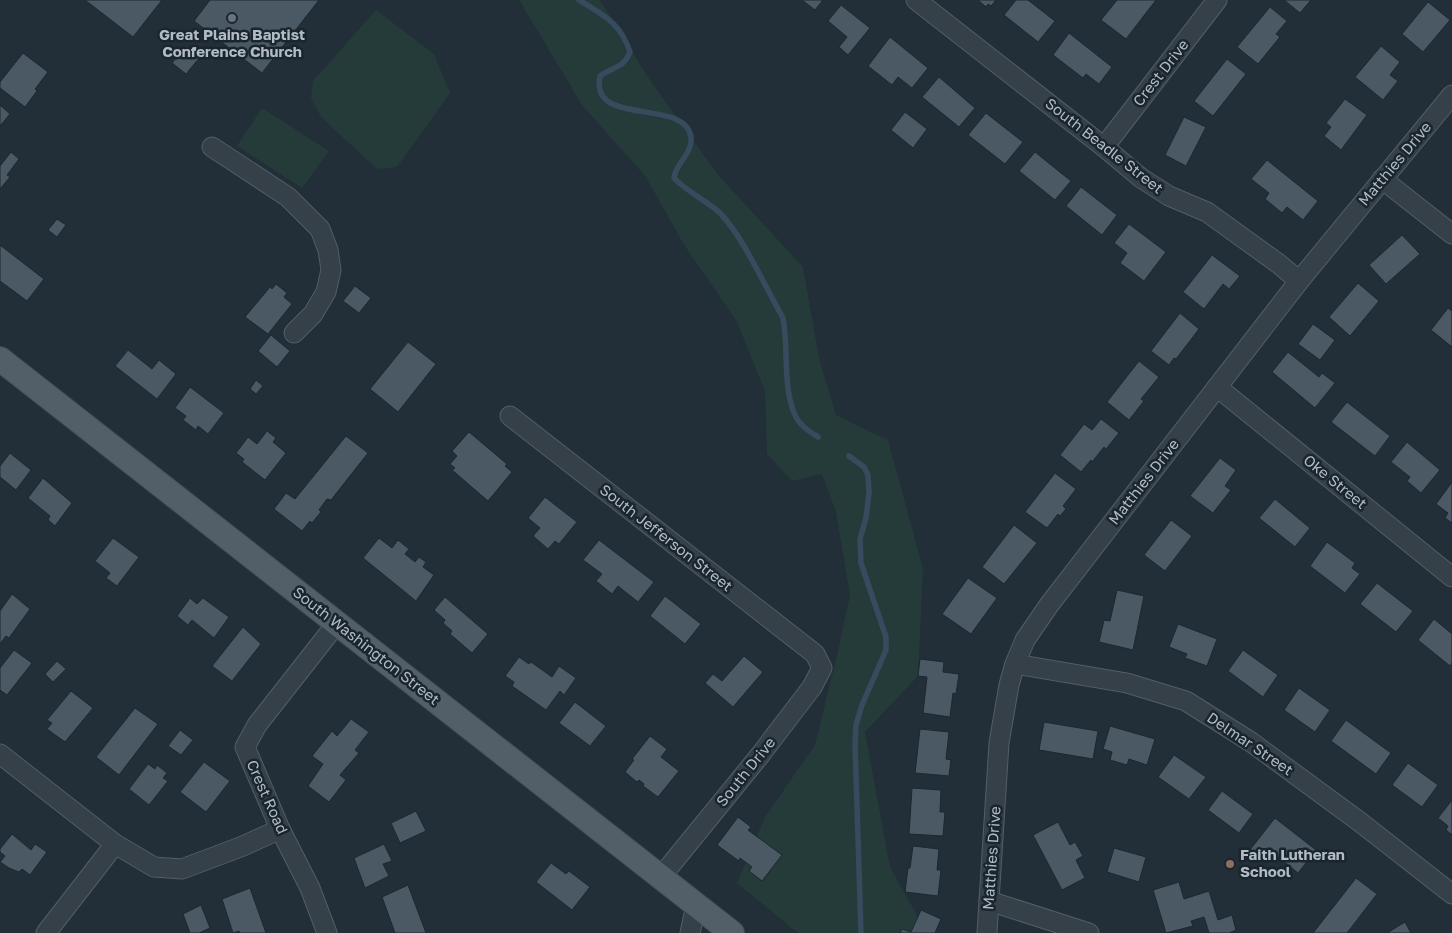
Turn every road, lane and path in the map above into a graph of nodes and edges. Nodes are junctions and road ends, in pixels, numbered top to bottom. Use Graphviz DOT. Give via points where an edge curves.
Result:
graph roads {
  1 [pos="916,0"];
  2 [pos="1217,0"];
  3 [pos="1452,95"];
  4 [pos="212,147"];
  5 [pos="1104,147"];
  6 [pos="1382,179"];
  7 [pos="1452,234"];
  8 [pos="1299,281"];
  9 [pos="294,333"];
  10 [pos="0,359"];
  11 [pos="1217,386"];
  12 [pos="510,416"];
  13 [pos="1452,577"];
  14 [pos="337,623"];
  15 [pos="819,663"];
  16 [pos="1015,664"];
  17 [pos="0,754"];
  18 [pos="280,829"];
  19 [pos="115,844"];
  20 [pos="660,878"];
  21 [pos="1452,894"];
  22 [pos="989,901"];
  23 [pos="696,905"];
  24 [pos="46,933"];
  25 [pos="327,933"];
  26 [pos="690,933"];
  27 [pos="732,933"];
  28 [pos="987,933"];
  29 [pos="1088,933"];
  1 -- 5 [label="street, South Beadle Street"];
  2 -- 5 [label="street, Crest Drive"];
  3 -- 6 [label="street, Matthies Drive"];
  4 -- 9 [label="street" via="288,197 320,229 330,263 328,285 313,314"];
  5 -- 8 [label="street, South Beadle Street" via="1169,196 1207,212"];
  6 -- 7 [label="street"];
  6 -- 8 [label="street, Matthies Drive"];
  8 -- 11 [label="street, Matthies Drive"];
  10 -- 14 [label="main road, South Washington Street"];
  11 -- 13 [label="street, Oke Street"];
  11 -- 16 [label="street, Matthies Drive" via="1049,605 1025,640"];
  12 -- 15 [label="street, South Jefferson Street" via="815,654"];
  14 -- 18 [label="street, Crest Road" via="257,725 245,747"];
  14 -- 20 [label="main road, South Washington Street"];
  15 -- 20 [label="street, South Drive" via="822,668 812,687"];
  16 -- 21 [label="street, Delmar Street" via="1127,682 1186,701 1259,748"];
  16 -- 22 [label="street, Matthies Drive" via="999,743"];
  17 -- 19 [label="street"];
  18 -- 19 [label="street" via="182,869 154,867"];
  18 -- 25 [label="street, Crest Road" via="310,888"];
  19 -- 24 [label="street"];
  20 -- 23 [label="main road, South Washington Street"];
  22 -- 28 [label="street, Matthies Drive"];
  22 -- 29 [label="street"];
  23 -- 26 [label="street"];
  23 -- 27 [label="main road, South Washington Street"];
}
